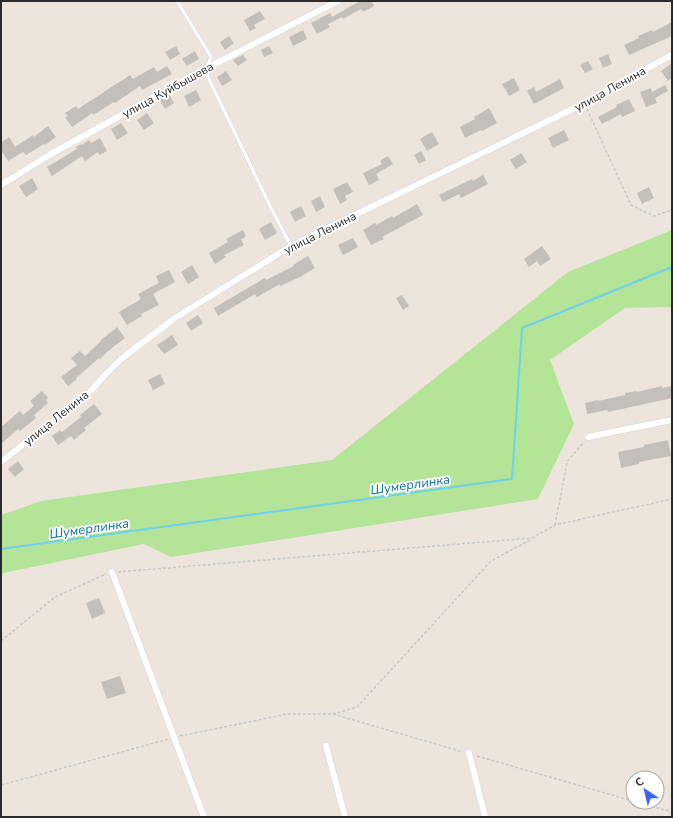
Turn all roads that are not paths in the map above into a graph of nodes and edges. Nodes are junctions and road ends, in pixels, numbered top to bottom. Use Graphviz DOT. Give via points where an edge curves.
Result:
graph roads {
  1 [pos="177,1"];
  2 [pos="338,1"];
  3 [pos="672,55"];
  4 [pos="207,68"];
  5 [pos="1,185"];
  6 [pos="291,246"];
  7 [pos="672,420"];
  8 [pos="588,437"];
  9 [pos="1,462"];
  10 [pos="112,572"];
  11 [pos="326,746"];
  12 [pos="468,753"];
  13 [pos="204,817"];
  14 [pos="345,817"];
  15 [pos="485,817"];
  1 -- 4 [label="lane" via="211,57"];
  2 -- 4 [label="street, улица Куйбышева"];
  3 -- 6 [label="street, улица Ленина" via="585,103"];
  4 -- 5 [label="street, улица Куйбышева" via="51,154"];
  4 -- 6 [label="lane" via="208,77"];
  6 -- 9 [label="street, улица Ленина" via="175,318 121,359 89,393"];
  7 -- 8 [label="street"];
  10 -- 13 [label="street"];
  11 -- 14 [label="street"];
  12 -- 15 [label="street"];
}
